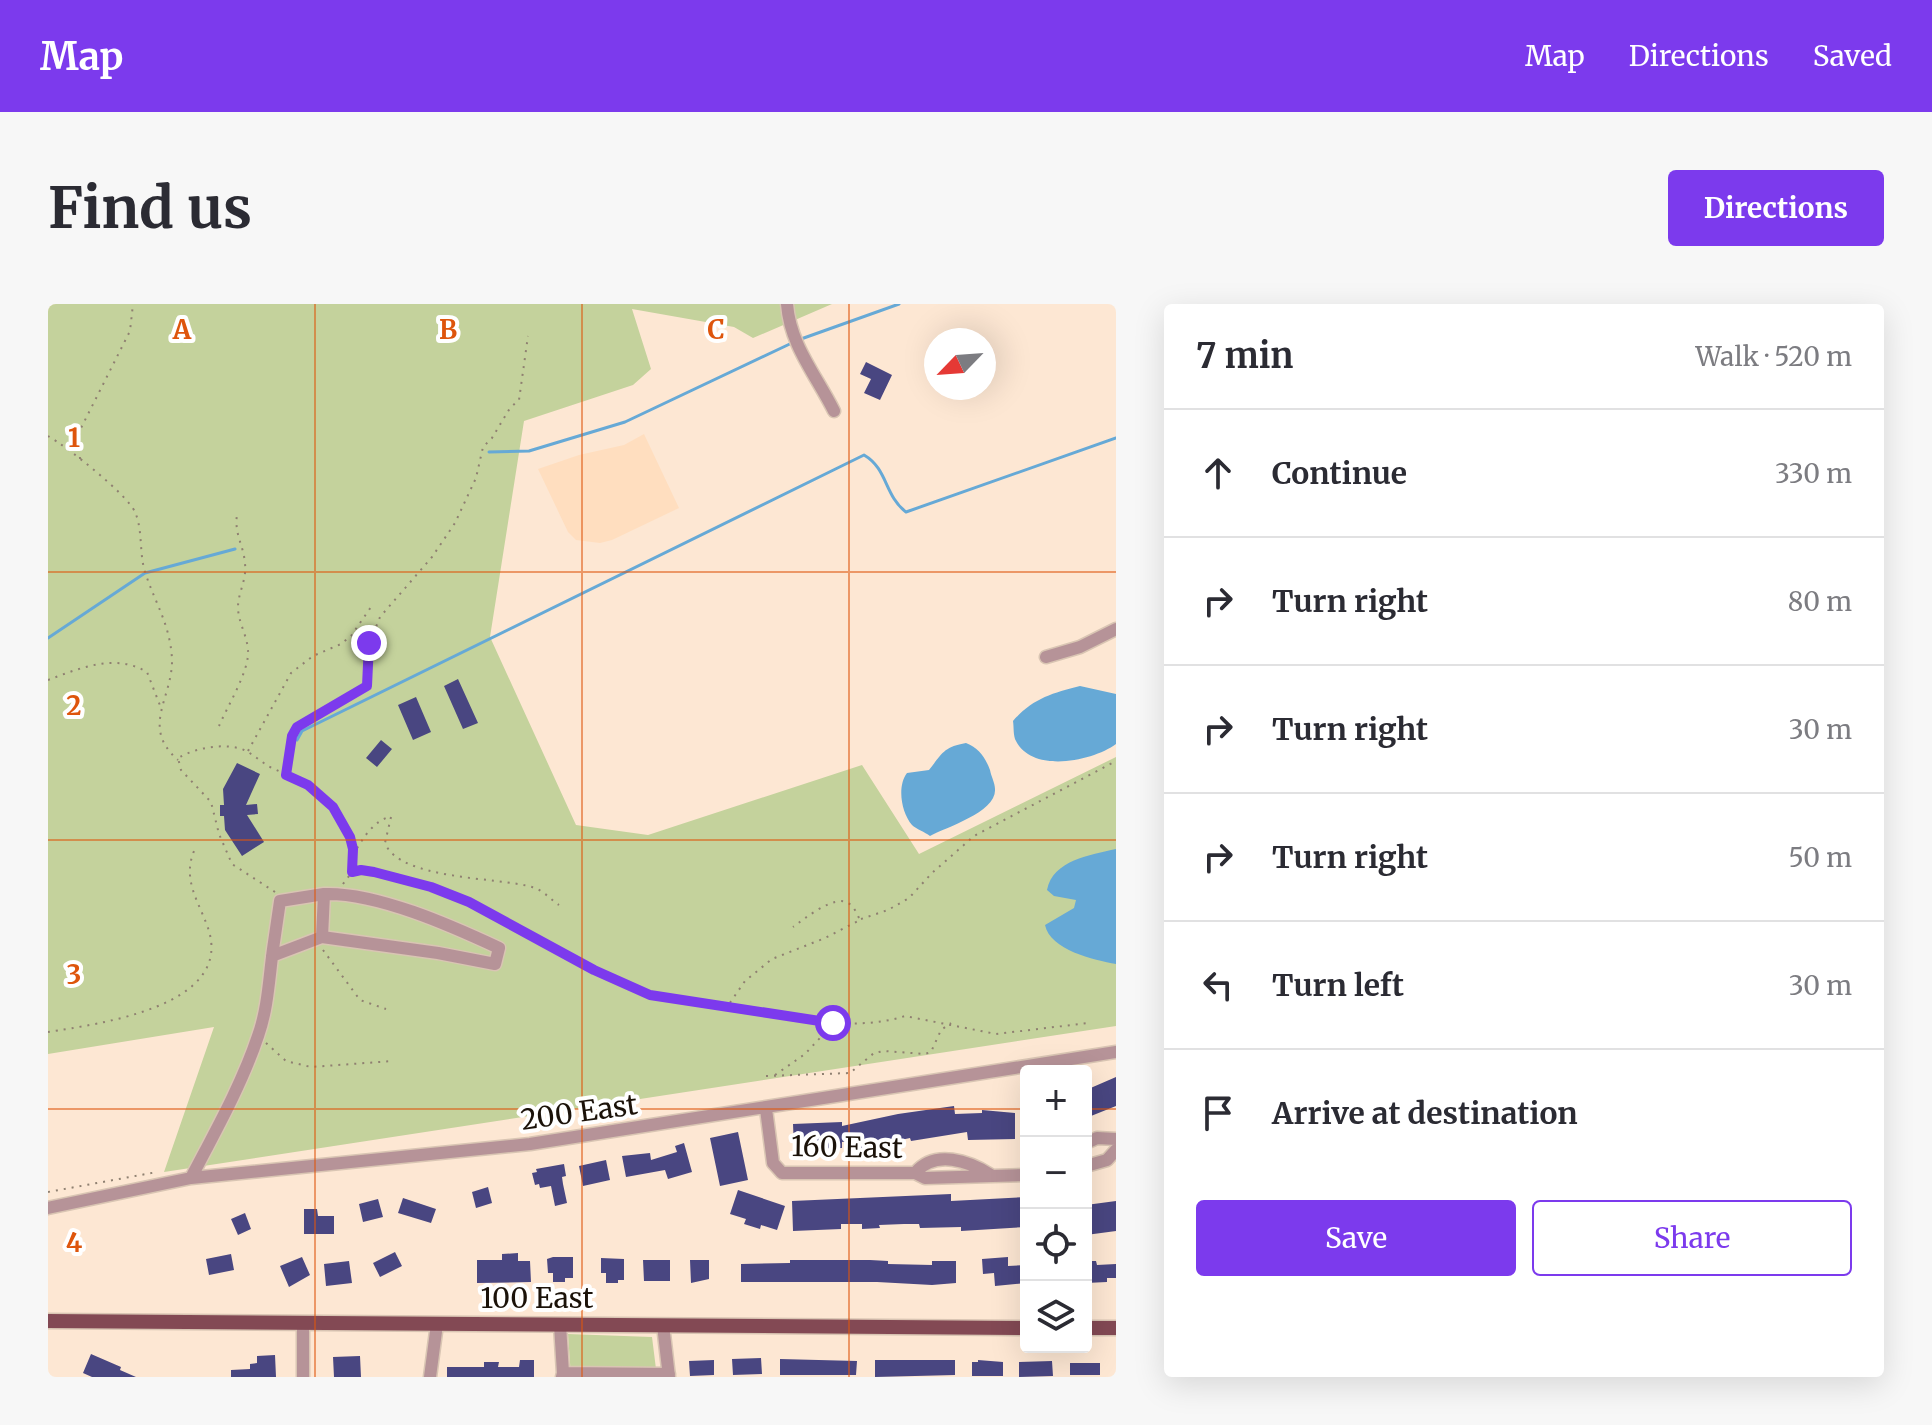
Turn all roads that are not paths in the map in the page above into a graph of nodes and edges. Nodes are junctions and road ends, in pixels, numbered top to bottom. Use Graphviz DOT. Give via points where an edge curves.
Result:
graph roads {
  1 [pos="787,304"];
  2 [pos="834,411"];
  3 [pos="1116,629"];
  4 [pos="1046,657"];
  5 [pos="324,894"];
  6 [pos="322,937"];
  7 [pos="272,956"];
  8 [pos="1116,1052"];
  9 [pos="766,1109"];
  10 [pos="1116,1139"];
  11 [pos="1092,1140"];
  12 [pos="1116,1150"];
  13 [pos="1092,1164"];
  14 [pos="915,1173"];
  15 [pos="991,1175"];
  16 [pos="1020,1175"];
  17 [pos="191,1178"];
  18 [pos="48,1208"];
  19 [pos="48,1321"];
  20 [pos="303,1323"];
  21 [pos="437,1324"];
  22 [pos="560,1325"];
  23 [pos="663,1325"];
  24 [pos="1020,1328"];
  25 [pos="1092,1328"];
  26 [pos="1116,1328"];
  27 [pos="562,1375"];
  28 [pos="669,1376"];
  29 [pos="303,1377"];
  30 [pos="430,1377"];
  1 -- 2 [label="street" via="791,330"];
  3 -- 4 [label="street"];
  5 -- 6 [label="street"];
  5 -- 6 [label="street" via="345,893 445,923 499,948 495,964"];
  5 -- 7 [label="street" via="280,901"];
  6 -- 7 [label="street"];
  7 -- 17 [label="street" via="258,1036"];
  8 -- 9 [label="street, 200 East"];
  9 -- 14 [label="street, 160 East" via="771,1154 782,1173"];
  9 -- 17 [label="street, 200 East" via="530,1144"];
  10 -- 11 [label="street"];
  12 -- 13 [label="street"];
  14 -- 15 [label="street, 160 East" via="925,1178"];
  14 -- 15 [label="street, 160 East" via="929,1162 950,1159"];
  15 -- 16 [label="street, 160 East"];
  17 -- 18 [label="street, 200 East"];
  19 -- 20 [label="main road, 100 East"];
  20 -- 21 [label="main road, 100 East"];
  20 -- 29 [label="street"];
  21 -- 22 [label="main road, 100 East"];
  21 -- 30 [label="street"];
  22 -- 23 [label="main road, 100 East"];
  22 -- 27 [label="street"];
  23 -- 24 [label="main road, 100 East"];
  23 -- 28 [label="street"];
  25 -- 26 [label="main road"];
  27 -- 28 [label="street"];
}
